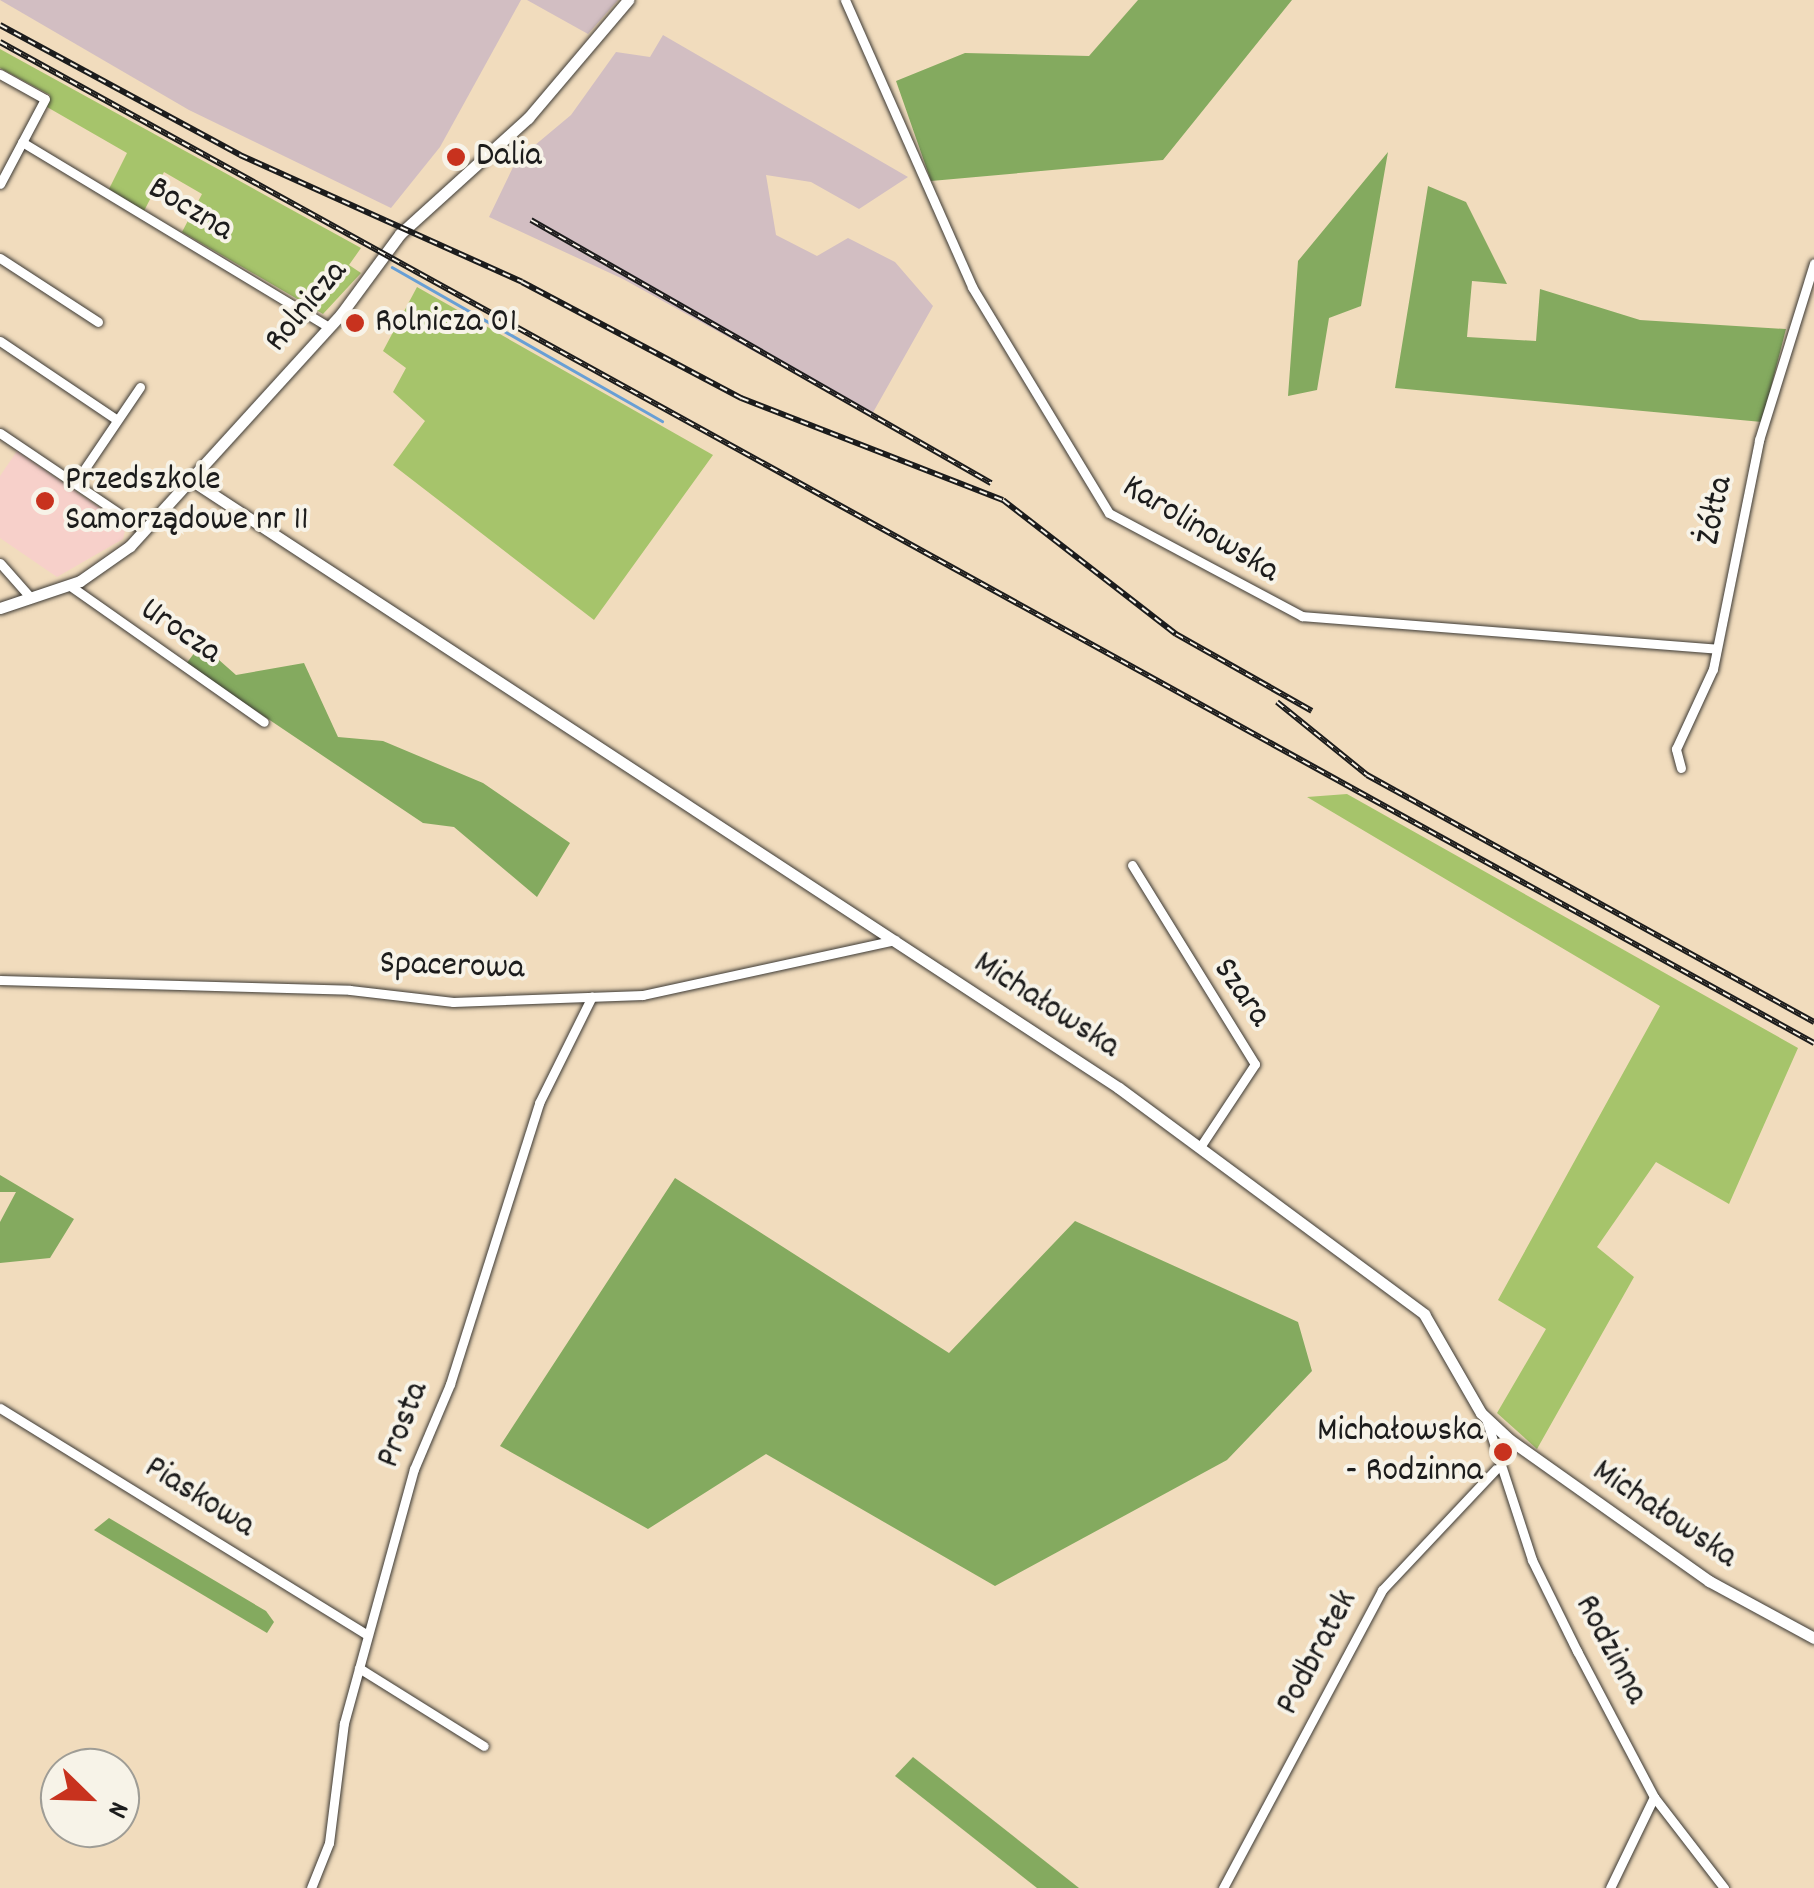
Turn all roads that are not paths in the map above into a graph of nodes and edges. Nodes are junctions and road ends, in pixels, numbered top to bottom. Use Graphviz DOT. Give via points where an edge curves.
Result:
graph roads {
  1 [pos="628,0"];
  2 [pos="845,0"];
  3 [pos="0,74"];
  4 [pos="22,142"];
  5 [pos="0,184"];
  6 [pos="0,258"];
  7 [pos="1814,263"];
  8 [pos="98,322"];
  9 [pos="329,327"];
  10 [pos="0,341"];
  11 [pos="140,386"];
  12 [pos="117,420"];
  13 [pos="0,433"];
  14 [pos="191,480"];
  15 [pos="75,483"];
  16 [pos="144,530"];
  17 [pos="0,563"];
  18 [pos="70,585"];
  19 [pos="32,598"];
  20 [pos="0,608"];
  21 [pos="1713,648"];
  22 [pos="264,722"];
  23 [pos="1681,768"];
  24 [pos="1132,866"];
  25 [pos="896,940"];
  26 [pos="0,980"];
  27 [pos="592,996"];
  28 [pos="1200,1147"];
  29 [pos="0,1408"];
  30 [pos="1486,1418"];
  31 [pos="1496,1469"];
  32 [pos="368,1635"];
  33 [pos="1814,1638"];
  34 [pos="359,1668"];
  35 [pos="484,1746"];
  36 [pos="1654,1797"];
  37 [pos="311,1888"];
  38 [pos="1222,1888"];
  39 [pos="1610,1888"];
  40 [pos="1724,1888"];
  1 -- 9 [label="street, Rolnicza" via="528,118 400,234"];
  2 -- 21 [label="street, Karolinowska" via="972,287 1109,513 1302,616"];
  3 -- 4 [label="street" via="46,99"];
  4 -- 5 [label="street"];
  4 -- 9 [label="street, Boczna"];
  6 -- 8 [label="street"];
  7 -- 21 [label="street, Żółta" via="1759,440"];
  9 -- 14 [label="street, Rolnicza"];
  10 -- 12 [label="street"];
  11 -- 12 [label="street"];
  12 -- 15 [label="street"];
  13 -- 15 [label="street"];
  14 -- 16 [label="street, Rolnicza"];
  14 -- 25 [label="street, Michałowska"];
  15 -- 16 [label="street"];
  16 -- 18 [label="street, Rolnicza"];
  17 -- 19 [label="street"];
  18 -- 19 [label="street, Rolnicza"];
  18 -- 22 [label="street, Urocza"];
  19 -- 20 [label="street, Rolnicza"];
  21 -- 23 [label="street, Żółta" via="1710,680 1676,749"];
  24 -- 28 [label="street, Szara" via="1255,1064"];
  25 -- 27 [label="street, Spacerowa" via="740,981"];
  25 -- 28 [label="street, Michałowska"];
  26 -- 27 [label="street, Spacerowa" via="350,990 453,1002"];
  27 -- 32 [label="street, Prosta" via="522,1147"];
  28 -- 30 [label="street, Michałowska" via="1424,1314"];
  29 -- 32 [label="street, Piaskowa"];
  30 -- 31 [label="street, Rodzinna"];
  30 -- 33 [label="street, Michałowska" via="1710,1581"];
  31 -- 36 [label="street, Rodzinna" via="1532,1560"];
  31 -- 38 [label="street, Podbratek" via="1382,1590"];
  32 -- 34 [label="street, Prosta"];
  34 -- 35 [label="street"];
  34 -- 37 [label="street, Prosta" via="330,1843"];
  36 -- 39 [label="street"];
  36 -- 40 [label="street, Rodzinna"];
}
